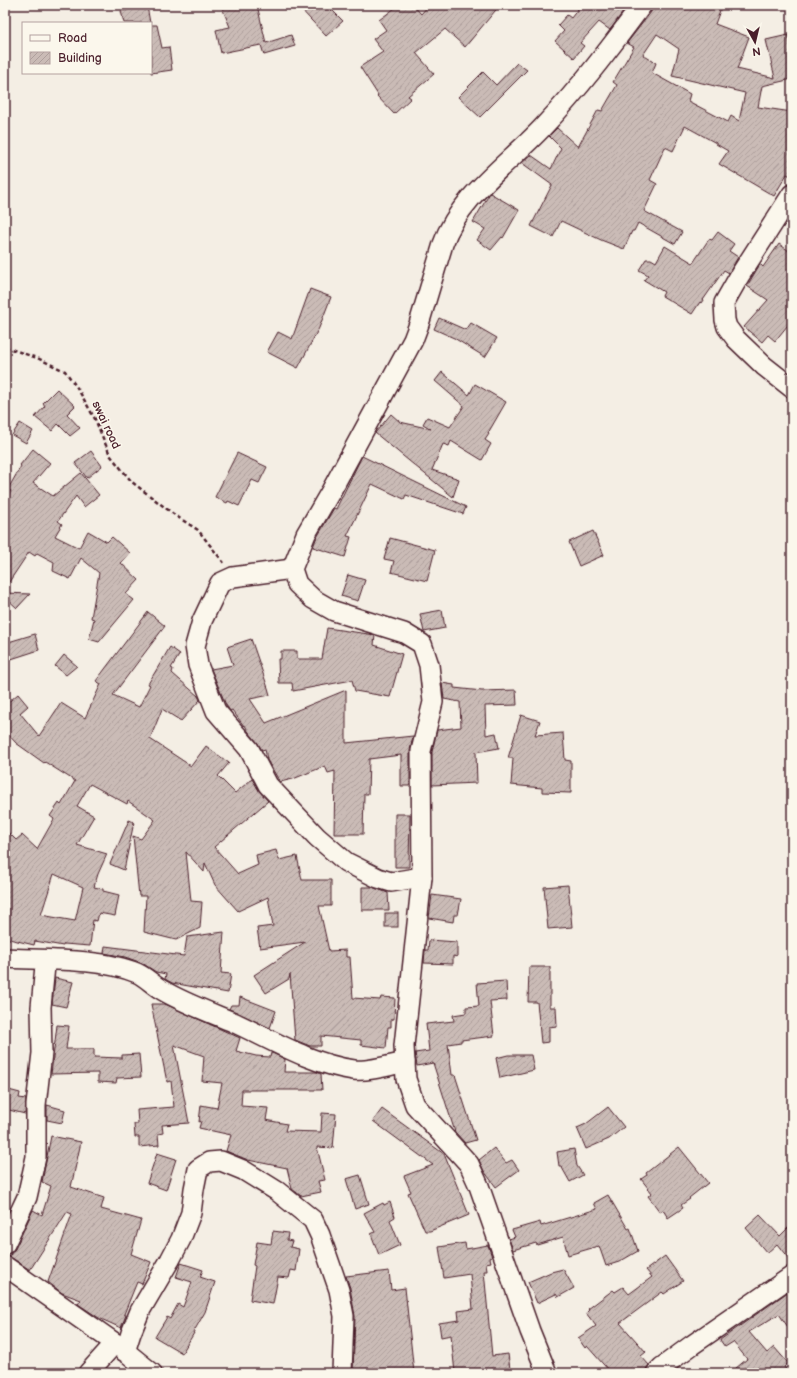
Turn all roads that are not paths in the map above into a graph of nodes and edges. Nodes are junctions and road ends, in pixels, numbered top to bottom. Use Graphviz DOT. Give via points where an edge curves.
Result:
graph roads {
  1 [pos="642,5"];
  2 [pos="792,194"];
  3 [pos="792,388"];
  4 [pos="292,569"];
  5 [pos="422,877"];
  6 [pos="5,958"];
  7 [pos="46,966"];
  8 [pos="405,1062"];
  9 [pos="5,1244"];
  10 [pos="5,1266"];
  11 [pos="792,1276"];
  12 [pos="120,1348"];
  13 [pos="88,1373"];
  14 [pos="152,1373"];
  15 [pos="342,1373"];
  16 [pos="547,1373"];
  17 [pos="656,1373"];
  1 -- 4 [label="street" via="593,71 542,128 480,189 455,219 447,232 413,340 306,534"];
  2 -- 3 [label="street" via="724,303 727,327 736,339"];
  4 -- 5 [label="street" via="297,584 313,599 334,611 404,633 422,644 429,665 433,702 421,751"];
  4 -- 5 [label="street" via="233,577 220,583 202,620 195,646 198,666 216,711 249,749 268,785 317,837 346,862 391,882"];
  5 -- 8 [label="street" via="404,1046"];
  6 -- 8 [label="street" via="111,965 137,973 161,990 195,1006 288,1049 333,1065 359,1070"];
  7 -- 9 [label="street" via="41,1007 42,1053 36,1105 36,1157 27,1197"];
  8 -- 16 [label="street" via="406,1079 415,1105 470,1164"];
  10 -- 12 [label="street"];
  11 -- 17 [label="street"];
  12 -- 13 [label="street"];
  12 -- 14 [label="street"];
  12 -- 15 [label="street" via="131,1333 140,1311 181,1239 191,1213 198,1169 209,1162 222,1161 243,1170 277,1191 313,1220 340,1290 344,1316"];
}
